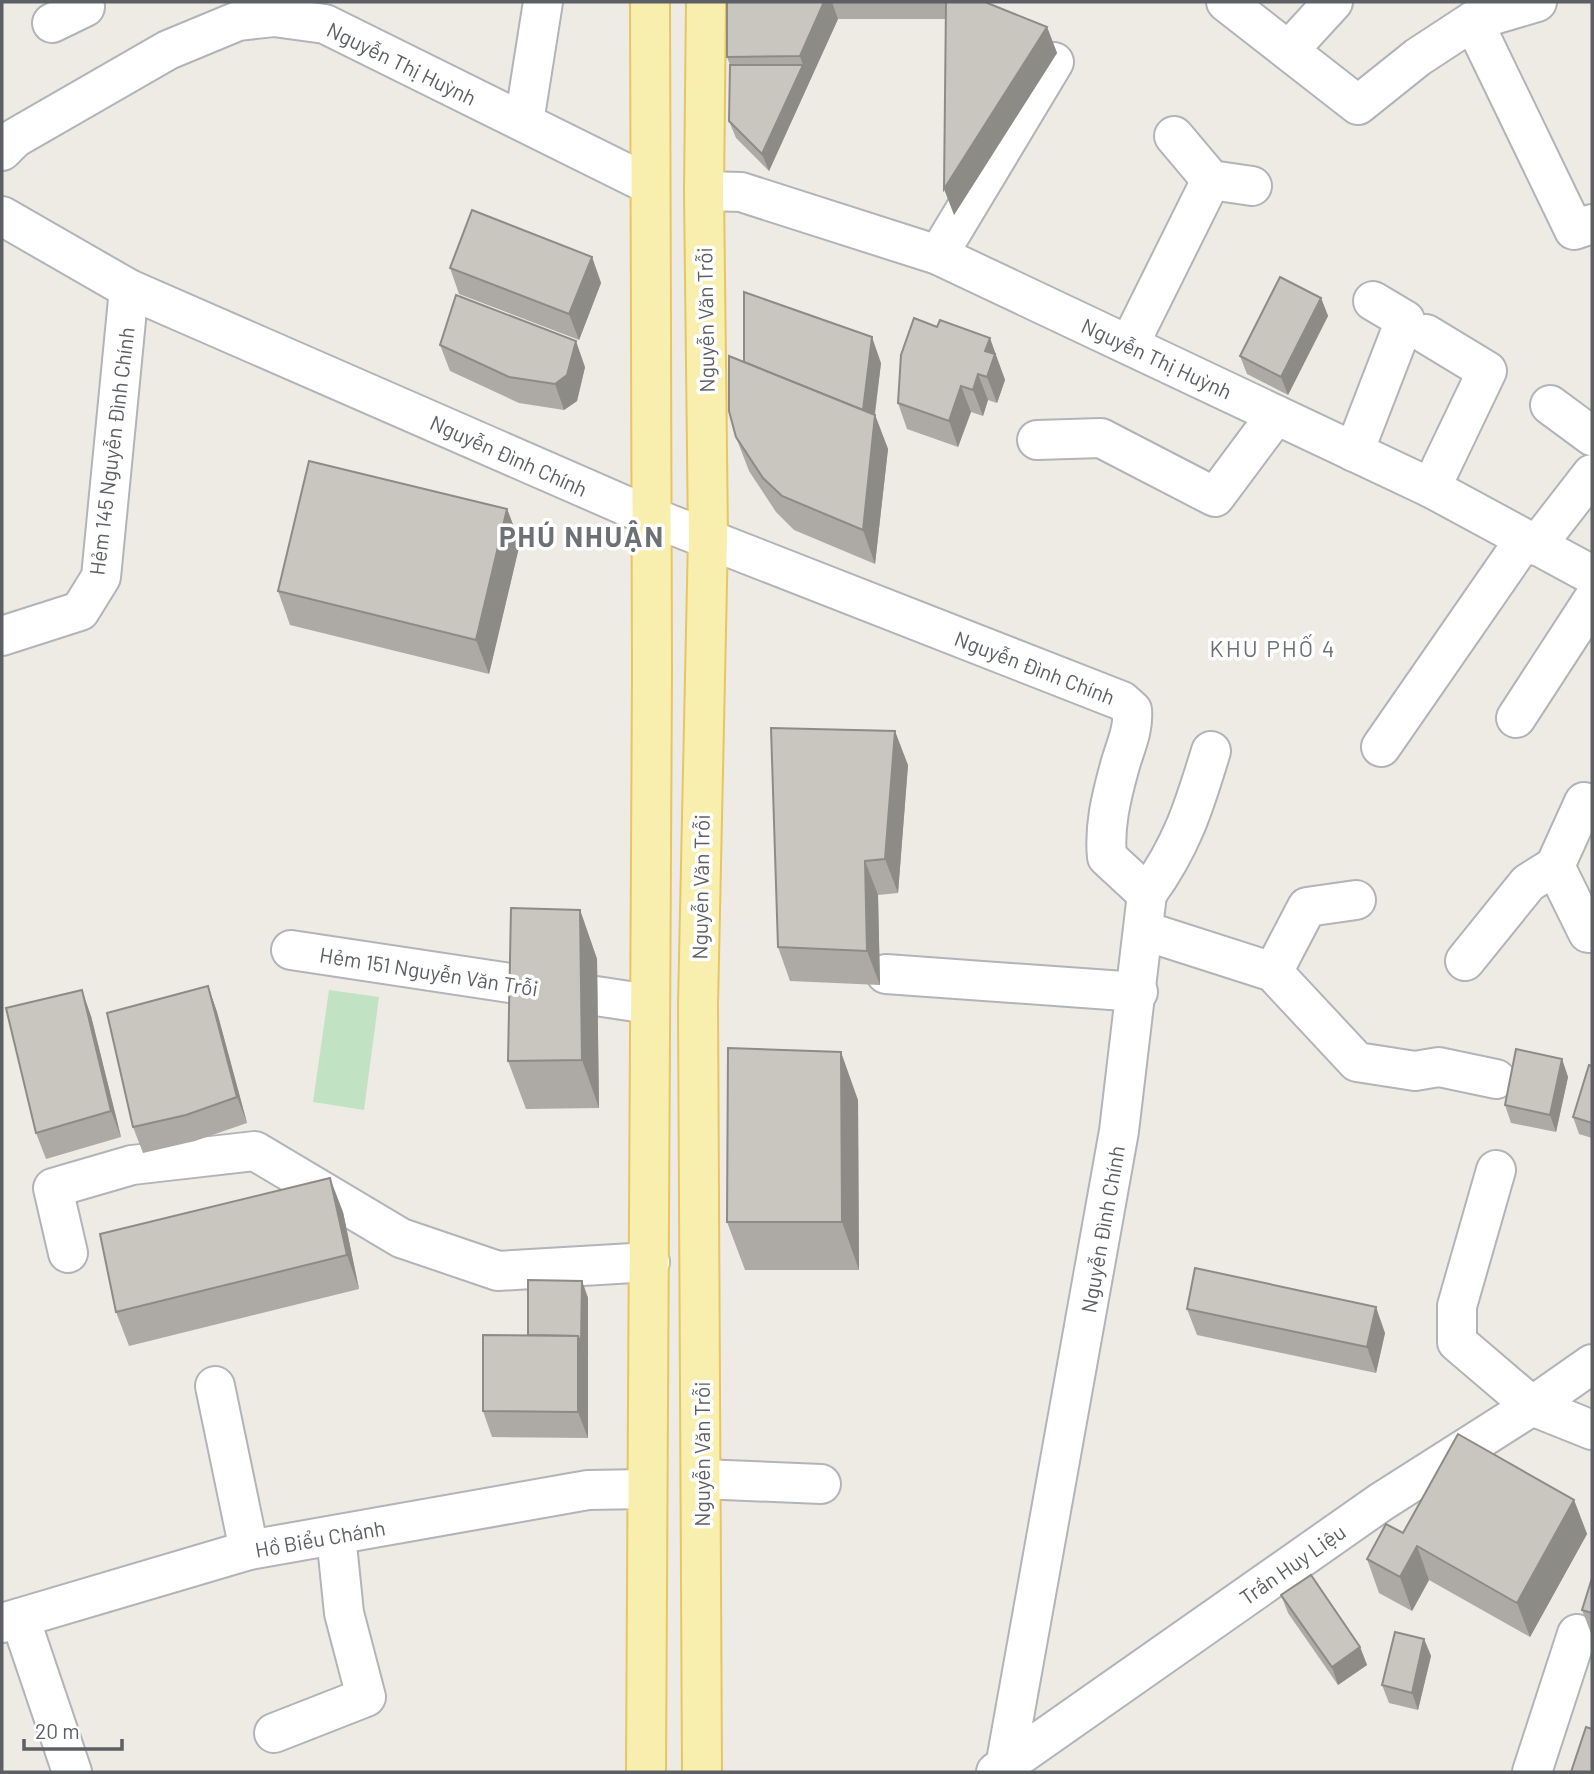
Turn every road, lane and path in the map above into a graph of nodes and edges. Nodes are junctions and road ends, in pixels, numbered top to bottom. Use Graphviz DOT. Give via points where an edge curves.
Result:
graph roads {
  1 [pos="84,2"];
  2 [pos="543,2"];
  3 [pos="650,2"];
  4 [pos="706,2"];
  5 [pos="1226,2"];
  6 [pos="1333,2"];
  7 [pos="1537,2"];
  8 [pos="234,11"];
  9 [pos="1473,21"];
  10 [pos="52,23"];
  11 [pos="1289,50"];
  12 [pos="1054,62"];
  13 [pos="524,122"];
  14 [pos="1174,136"];
  15 [pos="2,151"];
  16 [pos="1211,180"];
  17 [pos="650,185"];
  18 [pos="1252,186"];
  19 [pos="704,191"];
  20 [pos="2,216"];
  21 [pos="1592,224"];
  22 [pos="939,255"];
  23 [pos="129,289"];
  24 [pos="1373,301"];
  25 [pos="1426,334"];
  26 [pos="1129,345"];
  27 [pos="1550,405"];
  28 [pos="1276,415"];
  29 [pos="1592,436"];
  30 [pos="1037,440"];
  31 [pos="1354,452"];
  32 [pos="1592,474"];
  33 [pos="1431,488"];
  34 [pos="1592,496"];
  35 [pos="649,516"];
  36 [pos="708,537"];
  37 [pos="1536,545"];
  38 [pos="1592,575"];
  39 [pos="1592,601"];
  40 [pos="2,636"];
  41 [pos="1516,719"];
  42 [pos="1381,747"];
  43 [pos="1211,751"];
  44 [pos="1584,802"];
  45 [pos="1555,866"];
  46 [pos="1147,894"];
  47 [pos="1356,900"];
  48 [pos="1145,931"];
  49 [pos="1592,933"];
  50 [pos="291,950"];
  51 [pos="1465,961"];
  52 [pos="1273,972"];
  53 [pos="886,974"];
  54 [pos="1138,992"];
  55 [pos="649,1004"];
  56 [pos="698,1005"];
  57 [pos="1496,1079"];
  58 [pos="1496,1170"];
  59 [pos="68,1253"];
  60 [pos="650,1262"];
  61 [pos="1592,1364"];
  62 [pos="215,1386"];
  63 [pos="1532,1406"];
  64 [pos="1592,1430"];
  65 [pos="701,1479"];
  66 [pos="821,1484"];
  67 [pos="646,1489"];
  68 [pos="336,1535"];
  69 [pos="249,1550"];
  70 [pos="11,1620"];
  71 [pos="1577,1634"];
  72 [pos="274,1733"];
  73 [pos="705,1763"];
  74 [pos="1006,1770"];
  75 [pos="72,1772"];
  76 [pos="646,1772"];
  77 [pos="1532,1772"];
  1 -- 10 [label="street" via="85,7"];
  2 -- 13 [label="street"];
  3 -- 17 [label="main road"];
  4 -- 19 [label="main road, Nguyễn Văn Trỗi"];
  5 -- 11 [label="street"];
  6 -- 11 [label="street"];
  7 -- 9 [label="street"];
  8 -- 13 [label="street, Nguyễn Thị Huỳnh" via="326,24"];
  8 -- 15 [label="street, Nguyễn Thị Huỳnh" via="15,138"];
  9 -- 11 [label="street" via="1358,104"];
  9 -- 21 [label="street" via="1574,230"];
  12 -- 22 [label="street"];
  13 -- 17 [label="street, Nguyễn Thị Huỳnh"];
  14 -- 16 [label="street"];
  16 -- 18 [label="street"];
  16 -- 26 [label="street"];
  17 -- 35 [label="main road"];
  19 -- 22 [label="street, Nguyễn Thị Huỳnh" via="741,192"];
  19 -- 36 [label="main road, Nguyễn Văn Trỗi"];
  20 -- 23 [label="street, Nguyễn Đình Chính"];
  22 -- 26 [label="street, Nguyễn Thị Huỳnh"];
  23 -- 35 [label="street, Nguyễn Đình Chính"];
  23 -- 40 [label="street, Hẻm 145 Nguyễn Đình Chính" via="101,577 80,611"];
  24 -- 31 [label="street" via="1405,320"];
  25 -- 33 [label="street" via="1487,370"];
  26 -- 28 [label="street, Nguyễn Thị Huỳnh"];
  27 -- 29 [label="street"];
  28 -- 30 [label="street" via="1214,498 1101,438"];
  28 -- 31 [label="street, Nguyễn Thị Huỳnh"];
  31 -- 33 [label="street, Nguyễn Thị Huỳnh"];
  32 -- 37 [label="street"];
  33 -- 37 [label="street, Nguyễn Thị Huỳnh"];
  34 -- 37 [label="street"];
  35 -- 36 [label="street, Nguyễn Đình Chính"];
  35 -- 55 [label="main road"];
  36 -- 46 [label="street, Nguyễn Đình Chính" via="1122,702 1132,710 1133,723 1105,834 1107,857"];
  36 -- 56 [label="main road, Nguyễn Văn Trỗi"];
  37 -- 38 [label="street, Nguyễn Thị Huỳnh"];
  37 -- 42 [label="street"];
  39 -- 41 [label="street"];
  43 -- 46 [label="street" via="1173,858"];
  44 -- 45 [label="street"];
  45 -- 49 [label="street" via="1588,933"];
  45 -- 51 [label="street" via="1528,883"];
  46 -- 48 [label="street, Nguyễn Đình Chính"];
  47 -- 52 [label="street" via="1307,906"];
  48 -- 52 [label="street"];
  48 -- 54 [label="street, Nguyễn Đình Chính"];
  50 -- 55 [label="street, Hẻm 151 Nguyễn Văn Trỗi"];
  52 -- 57 [label="street" via="1357,1062 1416,1072 1439,1067"];
  53 -- 54 [label="street"];
  54 -- 74 [label="street, Nguyễn Đình Chính" via="1119,1131"];
  55 -- 56 [label="main road"];
  55 -- 60 [label="main road"];
  56 -- 65 [label="main road, Nguyễn Văn Trỗi"];
  58 -- 63 [label="street" via="1457,1307 1457,1342"];
  59 -- 60 [label="street" via="53,1188 132,1165 255,1151 401,1238 498,1271"];
  60 -- 67 [label="main road"];
  61 -- 63 [label="street, Trần Huy Liệu"];
  62 -- 69 [label="street"];
  63 -- 64 [label="street"];
  63 -- 74 [label="street, Trần Huy Liệu" via="1381,1502"];
  65 -- 66 [label="street"];
  65 -- 73 [label="main road, Nguyễn Văn Trỗi"];
  67 -- 68 [label="street, Hồ Biểu Chánh" via="588,1490"];
  67 -- 76 [label="main road"];
  68 -- 69 [label="street, Hồ Biểu Chánh"];
  68 -- 72 [label="street" via="344,1613 366,1697"];
  69 -- 70 [label="street, Hồ Biểu Chánh"];
  70 -- 75 [label="street"];
  71 -- 77 [label="street"];
}
